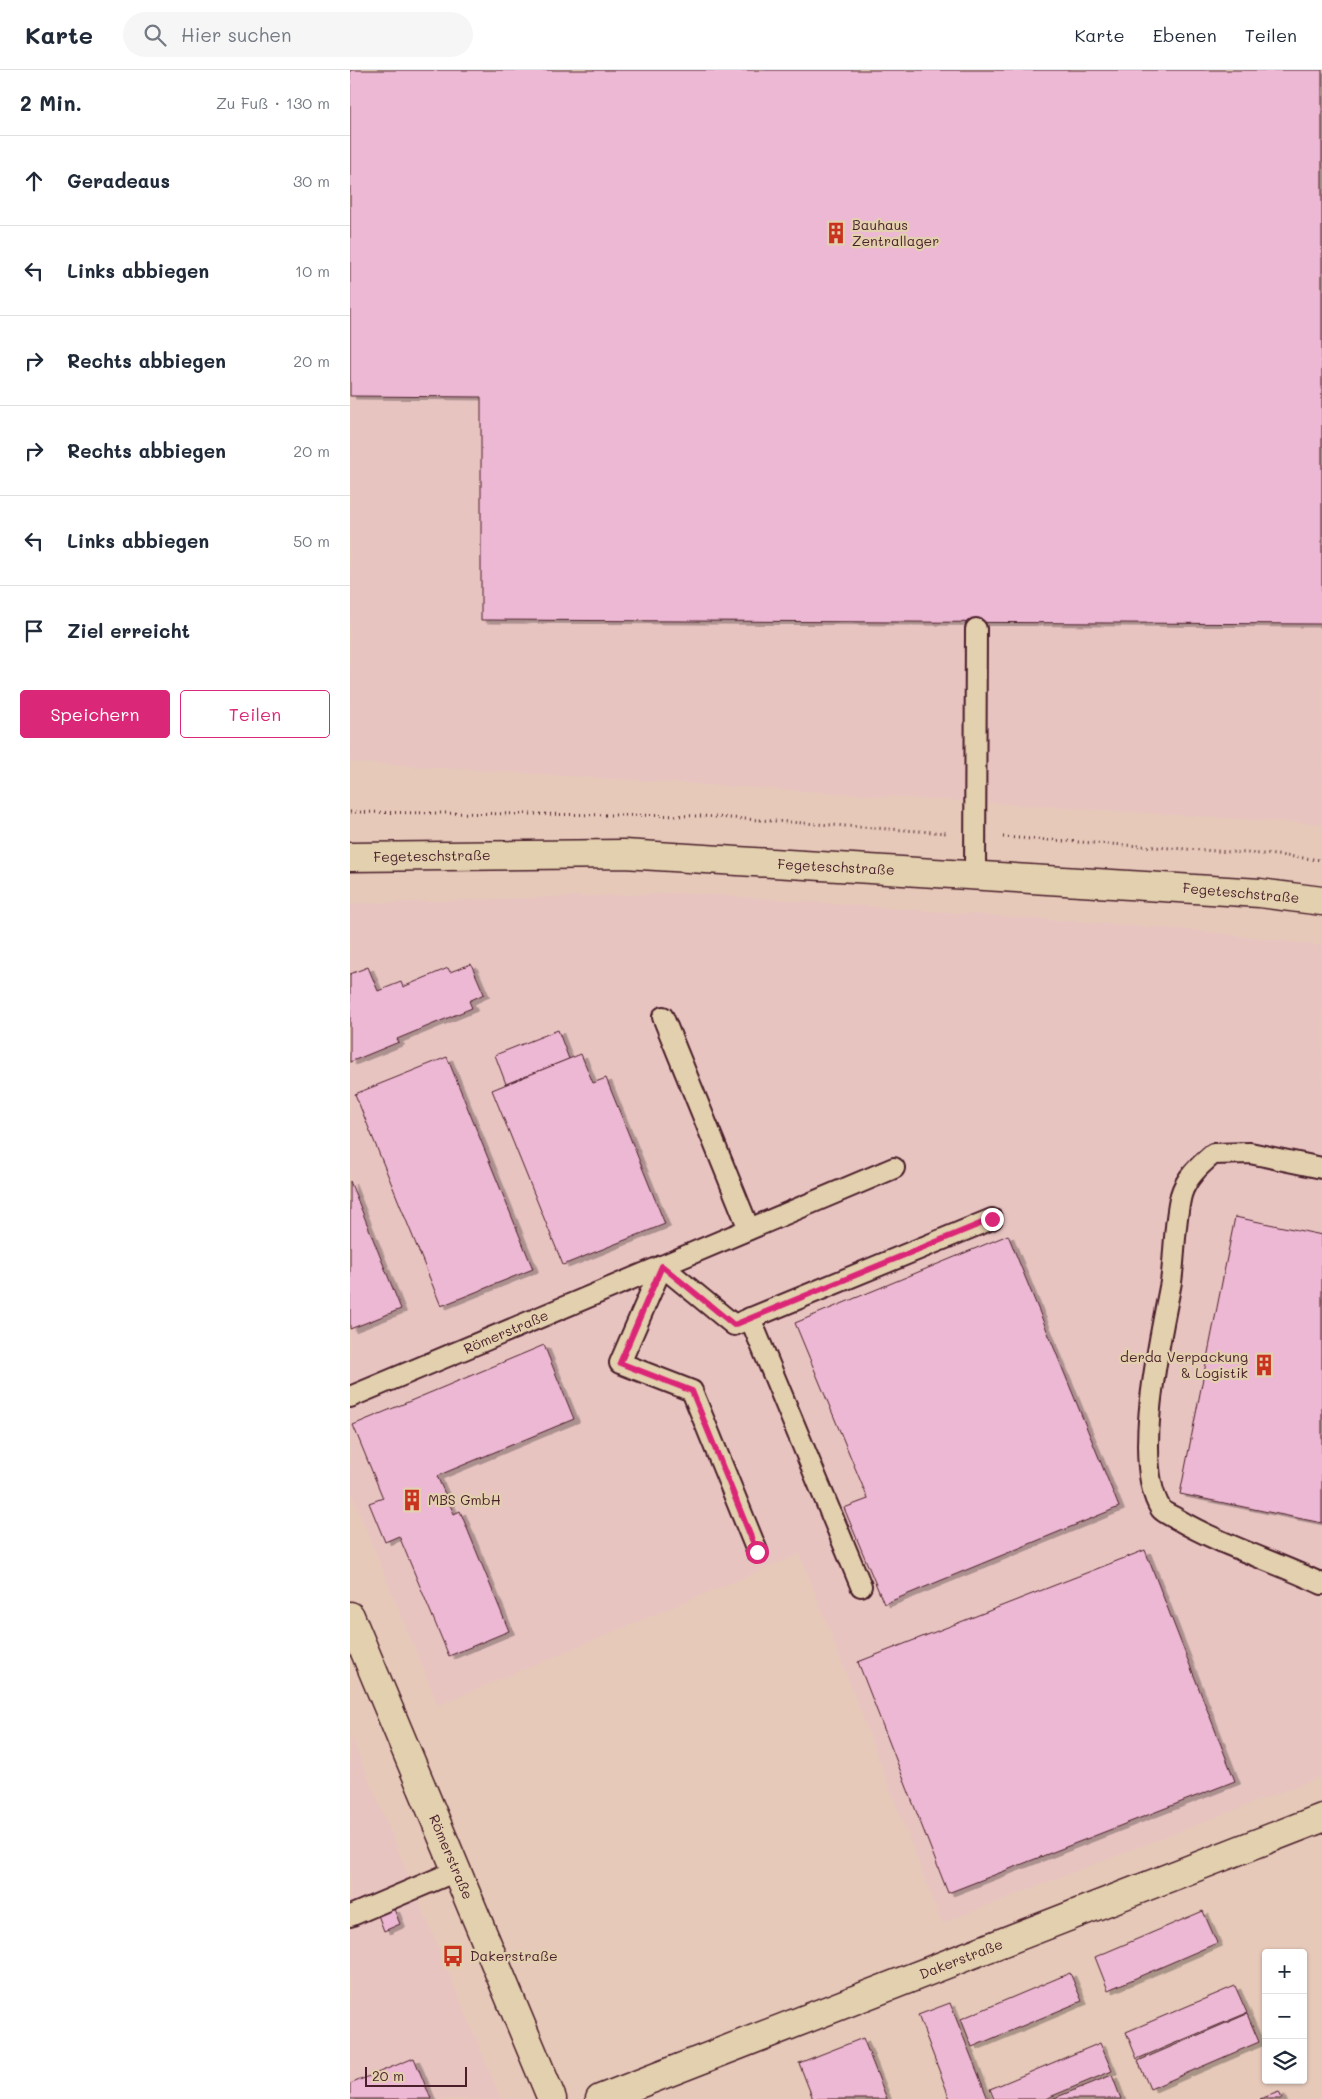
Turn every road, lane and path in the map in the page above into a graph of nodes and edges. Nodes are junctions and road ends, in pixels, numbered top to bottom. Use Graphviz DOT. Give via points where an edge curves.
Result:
graph roads {
  1 [pos="976,629"];
  2 [pos="350,812"];
  3 [pos="976,835"];
  4 [pos="350,857"];
  5 [pos="1322,860"];
  6 [pos="975,875"];
  7 [pos="1322,901"];
  8 [pos="664,1017"];
  9 [pos="894,1168"];
  10 [pos="1322,1168"];
  11 [pos="992,1219"];
  12 [pos="749,1229"];
  13 [pos="662,1266"];
  14 [pos="750,1318"];
  15 [pos="350,1397"];
  16 [pos="757,1552"];
  17 [pos="1322,1584"];
  18 [pos="860,1586"];
  19 [pos="350,1616"];
  20 [pos="1322,1818"];
  21 [pos="456,1871"];
  22 [pos="350,1916"];
  23 [pos="552,2099"];
  24 [pos="600,2099"];
  1 -- 3 [label="lane"];
  2 -- 3 [label="path" via="702,816"];
  3 -- 5 [label="path"];
  3 -- 6 [label="lane"];
  4 -- 6 [label="street, Fegeteschstraße" via="624,854"];
  6 -- 7 [label="street, Fegeteschstraße"];
  8 -- 12 [label="lane"];
  9 -- 12 [label="lane, Römerstraße"];
  10 -- 17 [label="lane" via="1250,1153 1212,1154 1193,1172 1181,1194 1147,1455 1149,1478 1162,1510 1186,1525"];
  11 -- 14 [label="lane"];
  12 -- 13 [label="lane, Römerstraße"];
  13 -- 14 [label="lane" via="734,1325"];
  13 -- 15 [label="lane, Römerstraße"];
  13 -- 16 [label="lane" via="620,1363 692,1391"];
  14 -- 18 [label="lane"];
  19 -- 21 [label="street, Römerstraße"];
  20 -- 24 [label="street, Dakerstraße"];
  21 -- 22 [label="lane"];
  21 -- 23 [label="street, Römerstraße"];
}
